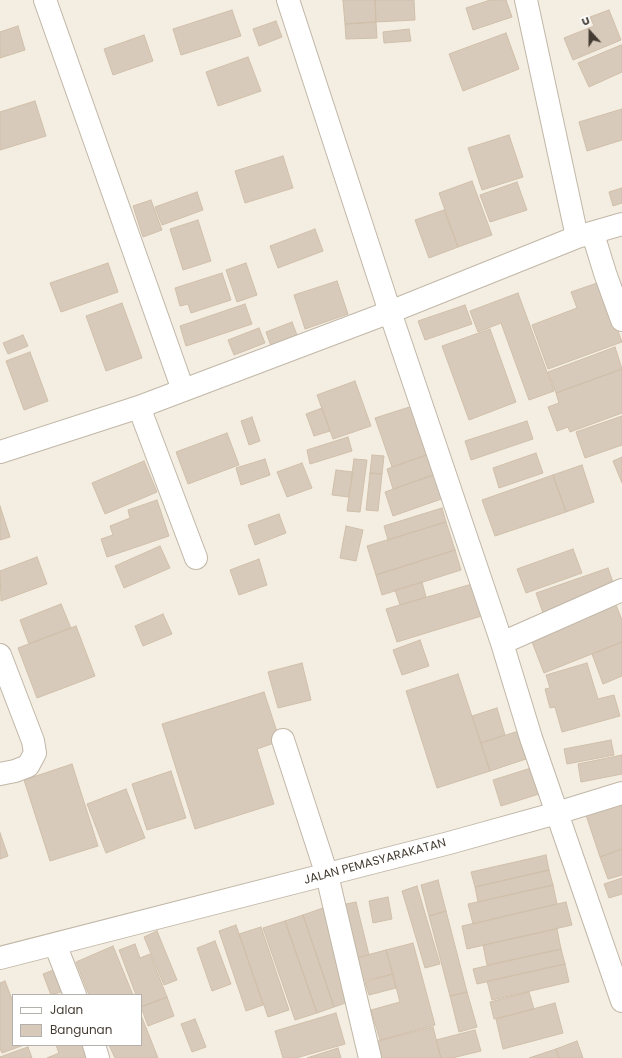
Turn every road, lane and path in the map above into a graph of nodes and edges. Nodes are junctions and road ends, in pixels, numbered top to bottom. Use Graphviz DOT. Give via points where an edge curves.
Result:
graph roads {
  1 [pos="45,0"];
  2 [pos="288,0"];
  3 [pos="526,0"];
  4 [pos="622,224"];
  5 [pos="585,235"];
  6 [pos="390,312"];
  7 [pos="622,320"];
  8 [pos="183,390"];
  9 [pos="139,407"];
  10 [pos="0,452"];
  11 [pos="196,558"];
  12 [pos="622,590"];
  13 [pos="502,643"];
  14 [pos="0,655"];
  15 [pos="283,740"];
  16 [pos="0,774"];
  17 [pos="622,793"];
  18 [pos="557,813"];
  19 [pos="327,875"];
  20 [pos="55,944"];
  21 [pos="0,958"];
  22 [pos="75,994"];
  23 [pos="621,995"];
  24 [pos="94,1046"];
  25 [pos="98,1058"];
  26 [pos="370,1058"];
  1 -- 8 [label="street"];
  2 -- 6 [label="street"];
  3 -- 5 [label="street"];
  4 -- 5 [label="street"];
  5 -- 6 [label="street"];
  5 -- 7 [label="street" via="605,273"];
  6 -- 8 [label="street"];
  6 -- 13 [label="street"];
  8 -- 9 [label="street"];
  9 -- 10 [label="street"];
  9 -- 11 [label="street"];
  12 -- 13 [label="street"];
  13 -- 18 [label="street" via="530,738"];
  14 -- 16 [label="street" via="36,753 28,766"];
  15 -- 19 [label="street"];
  17 -- 18 [label="street, JALAN PEMASYARAKATAN"];
  18 -- 19 [label="street, JALAN PEMASYARAKATAN"];
  18 -- 23 [label="street"];
  19 -- 20 [label="street, JALAN PEMASYARAKATAN"];
  19 -- 26 [label="street"];
  20 -- 21 [label="street, JALAN PEMASYARAKATAN"];
  20 -- 22 [label="street"];
  24 -- 25 [label="street"];
}
